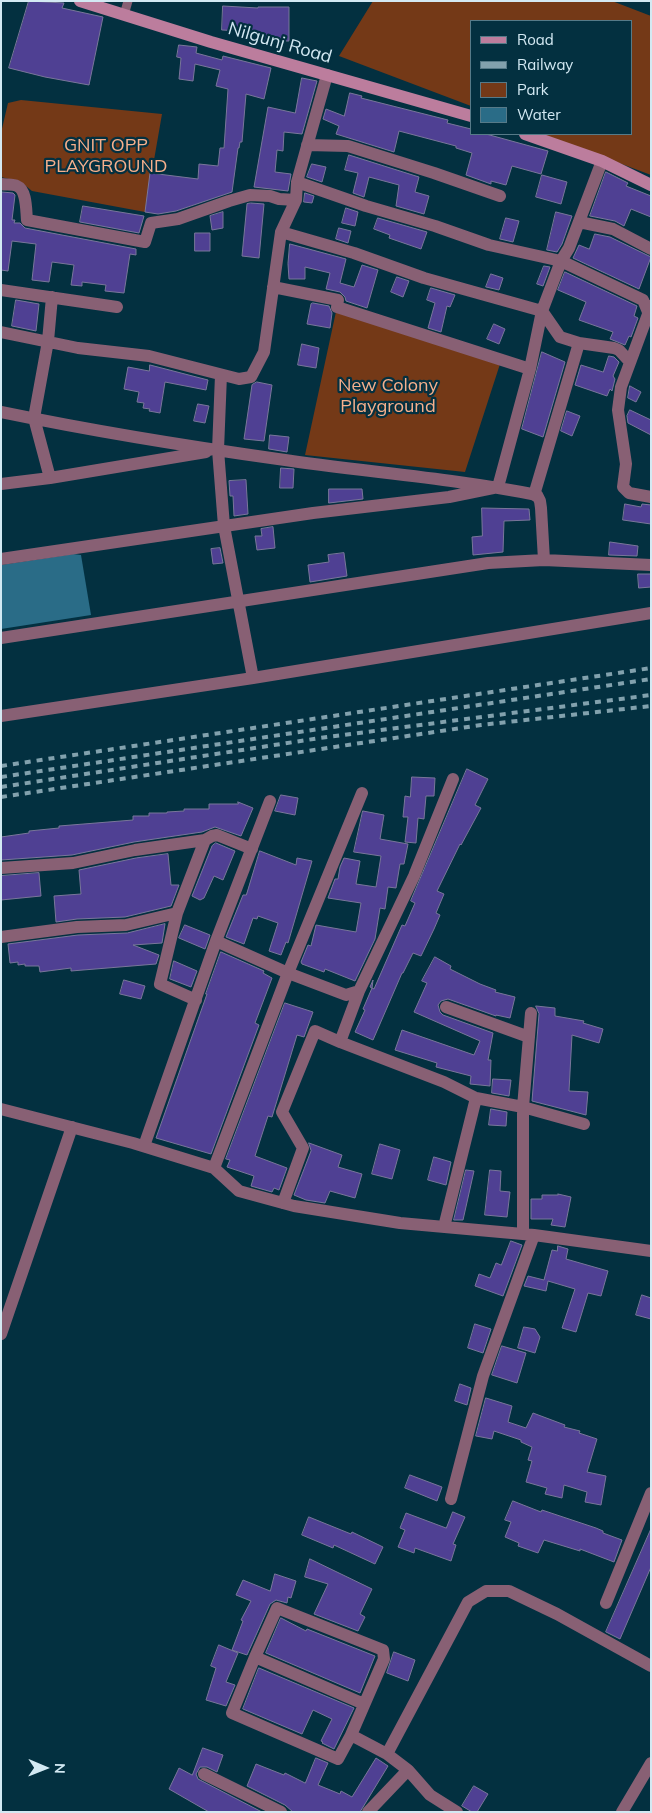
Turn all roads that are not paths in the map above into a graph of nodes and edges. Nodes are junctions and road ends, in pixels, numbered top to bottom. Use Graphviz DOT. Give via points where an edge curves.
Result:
graph roads {
  1 [pos="80,1"];
  2 [pos="128,1"];
  3 [pos="124,15"];
  4 [pos="327,75"];
  5 [pos="470,116"];
  6 [pos="528,135"];
  7 [pos="307,145"];
  8 [pos="602,161"];
  9 [pos="297,182"];
  10 [pos="1,184"];
  11 [pos="651,184"];
  12 [pos="500,196"];
  13 [pos="296,200"];
  14 [pos="579,222"];
  15 [pos="281,232"];
  16 [pos="651,249"];
  17 [pos="561,261"];
  18 [pos="273,287"];
  19 [pos="1,290"];
  20 [pos="52,297"];
  21 [pos="117,307"];
  22 [pos="650,309"];
  23 [pos="542,311"];
  24 [pos="1,332"];
  25 [pos="48,341"];
  26 [pos="579,343"];
  27 [pos="630,362"];
  28 [pos="530,369"];
  29 [pos="220,375"];
  30 [pos="1,412"];
  31 [pos="35,419"];
  32 [pos="218,450"];
  33 [pos="50,478"];
  34 [pos="1,484"];
  35 [pos="498,487"];
  36 [pos="534,495"];
  37 [pos="651,497"];
  38 [pos="224,526"];
  39 [pos="1,559"];
  40 [pos="544,560"];
  41 [pos="651,565"];
  42 [pos="239,601"];
  43 [pos="651,613"];
  44 [pos="1,638"];
  45 [pos="253,678"];
  46 [pos="1,716"];
  47 [pos="453,779"];
  48 [pos="362,793"];
  49 [pos="270,801"];
  50 [pos="205,840"];
  51 [pos="252,849"];
  52 [pos="1,868"];
  53 [pos="177,914"];
  54 [pos="1,937"];
  55 [pos="216,941"];
  56 [pos="288,973"];
  57 [pos="359,991"];
  58 [pos="196,1000"];
  59 [pos="446,1007"];
  60 [pos="530,1013"];
  61 [pos="528,1037"];
  62 [pos="340,1042"];
  63 [pos="476,1098"];
  64 [pos="522,1107"];
  65 [pos="1,1109"];
  66 [pos="584,1124"];
  67 [pos="72,1127"];
  68 [pos="144,1146"];
  69 [pos="214,1168"];
  70 [pos="283,1203"];
  71 [pos="444,1227"];
  72 [pos="528,1234"];
  73 [pos="651,1252"];
  74 [pos="1,1334"];
  75 [pos="651,1493"];
  76 [pos="451,1499"];
  77 [pos="606,1603"];
  78 [pos="255,1657"];
  79 [pos="651,1666"];
  80 [pos="364,1704"];
  81 [pos="351,1735"];
  82 [pos="387,1754"];
  83 [pos="651,1763"];
  84 [pos="408,1770"];
  85 [pos="204,1774"];
  86 [pos="281,1812"];
  87 [pos="368,1812"];
  88 [pos="457,1812"];
  89 [pos="622,1812"];
  1 -- 3 [label="street, Nilgunj Road"];
  2 -- 3 [label="lane"];
  3 -- 4 [label="street, Nilgunj Road"];
  4 -- 5 [label="street, Nilgunj Road"];
  4 -- 7 [label="street"];
  6 -- 8 [label="street"];
  7 -- 9 [label="street"];
  7 -- 12 [label="street" via="348,146"];
  8 -- 11 [label="street"];
  8 -- 14 [label="street"];
  9 -- 13 [label="street"];
  9 -- 17 [label="street" via="489,245"];
  10 -- 13 [label="street" via="21,189 27,220 145,242 151,223 178,219 250,195"];
  13 -- 15 [label="street"];
  14 -- 16 [label="street" via="613,229"];
  14 -- 17 [label="street"];
  15 -- 18 [label="street"];
  15 -- 23 [label="street" via="424,278"];
  17 -- 22 [label="street" via="643,300"];
  17 -- 23 [label="street"];
  18 -- 28 [label="street" via="338,300 337,307"];
  18 -- 29 [label="street" via="264,352 251,377 239,379"];
  19 -- 20 [label="street"];
  20 -- 21 [label="street"];
  20 -- 25 [label="street"];
  22 -- 27 [label="street"];
  23 -- 26 [label="street" via="560,337"];
  23 -- 28 [label="street"];
  24 -- 25 [label="street"];
  25 -- 29 [label="street" via="78,348 149,356"];
  25 -- 31 [label="street"];
  26 -- 27 [label="street" via="614,348"];
  26 -- 36 [label="street"];
  27 -- 37 [label="street" via="621,387 618,410 626,464 623,487 629,493"];
  28 -- 35 [label="street"];
  29 -- 32 [label="street"];
  30 -- 31 [label="street"];
  31 -- 32 [label="street"];
  31 -- 33 [label="street"];
  32 -- 33 [label="street"];
  32 -- 35 [label="street"];
  32 -- 38 [label="street"];
  33 -- 34 [label="street"];
  35 -- 36 [label="street"];
  35 -- 38 [label="street" via="449,497"];
  36 -- 40 [label="street" via="540,501"];
  38 -- 39 [label="street"];
  38 -- 42 [label="street"];
  40 -- 41 [label="street"];
  40 -- 42 [label="street" via="488,563"];
  42 -- 44 [label="street"];
  42 -- 45 [label="street"];
  43 -- 45 [label="street"];
  45 -- 46 [label="street"];
  47 -- 57 [label="street" via="414,876"];
  48 -- 56 [label="street"];
  49 -- 51 [label="street"];
  50 -- 51 [label="street" via="217,835"];
  50 -- 52 [label="street" via="74,863"];
  50 -- 53 [label="street"];
  51 -- 55 [label="street"];
  53 -- 54 [label="street" via="126,925 77,927"];
  53 -- 58 [label="street" via="160,984"];
  55 -- 56 [label="street"];
  55 -- 58 [label="street"];
  56 -- 57 [label="street" via="346,995"];
  56 -- 69 [label="street"];
  57 -- 62 [label="street"];
  58 -- 68 [label="street"];
  59 -- 61 [label="street"];
  60 -- 61 [label="street"];
  61 -- 64 [label="street"];
  62 -- 63 [label="street" via="444,1082"];
  62 -- 70 [label="street" via="315,1031 282,1112 303,1148"];
  63 -- 64 [label="street"];
  63 -- 71 [label="street"];
  64 -- 66 [label="street"];
  64 -- 72 [label="street"];
  65 -- 67 [label="street"];
  67 -- 68 [label="street"];
  67 -- 74 [label="street"];
  68 -- 69 [label="street"];
  69 -- 70 [label="street" via="239,1190"];
  70 -- 71 [label="street" via="400,1223"];
  71 -- 72 [label="street"];
  72 -- 73 [label="street"];
  72 -- 76 [label="street" via="483,1376"];
  75 -- 77 [label="street"];
  78 -- 80 [label="street"];
  78 -- 80 [label="street" via="277,1608 383,1650 384,1659"];
  78 -- 81 [label="street" via="232,1713 338,1759"];
  79 -- 82 [label="street" via="509,1591 486,1591 468,1602"];
  80 -- 81 [label="street"];
  81 -- 82 [label="street"];
  82 -- 84 [label="street"];
  83 -- 89 [label="street"];
  84 -- 87 [label="street"];
  84 -- 88 [label="street" via="430,1795"];
  85 -- 86 [label="street"];
}
